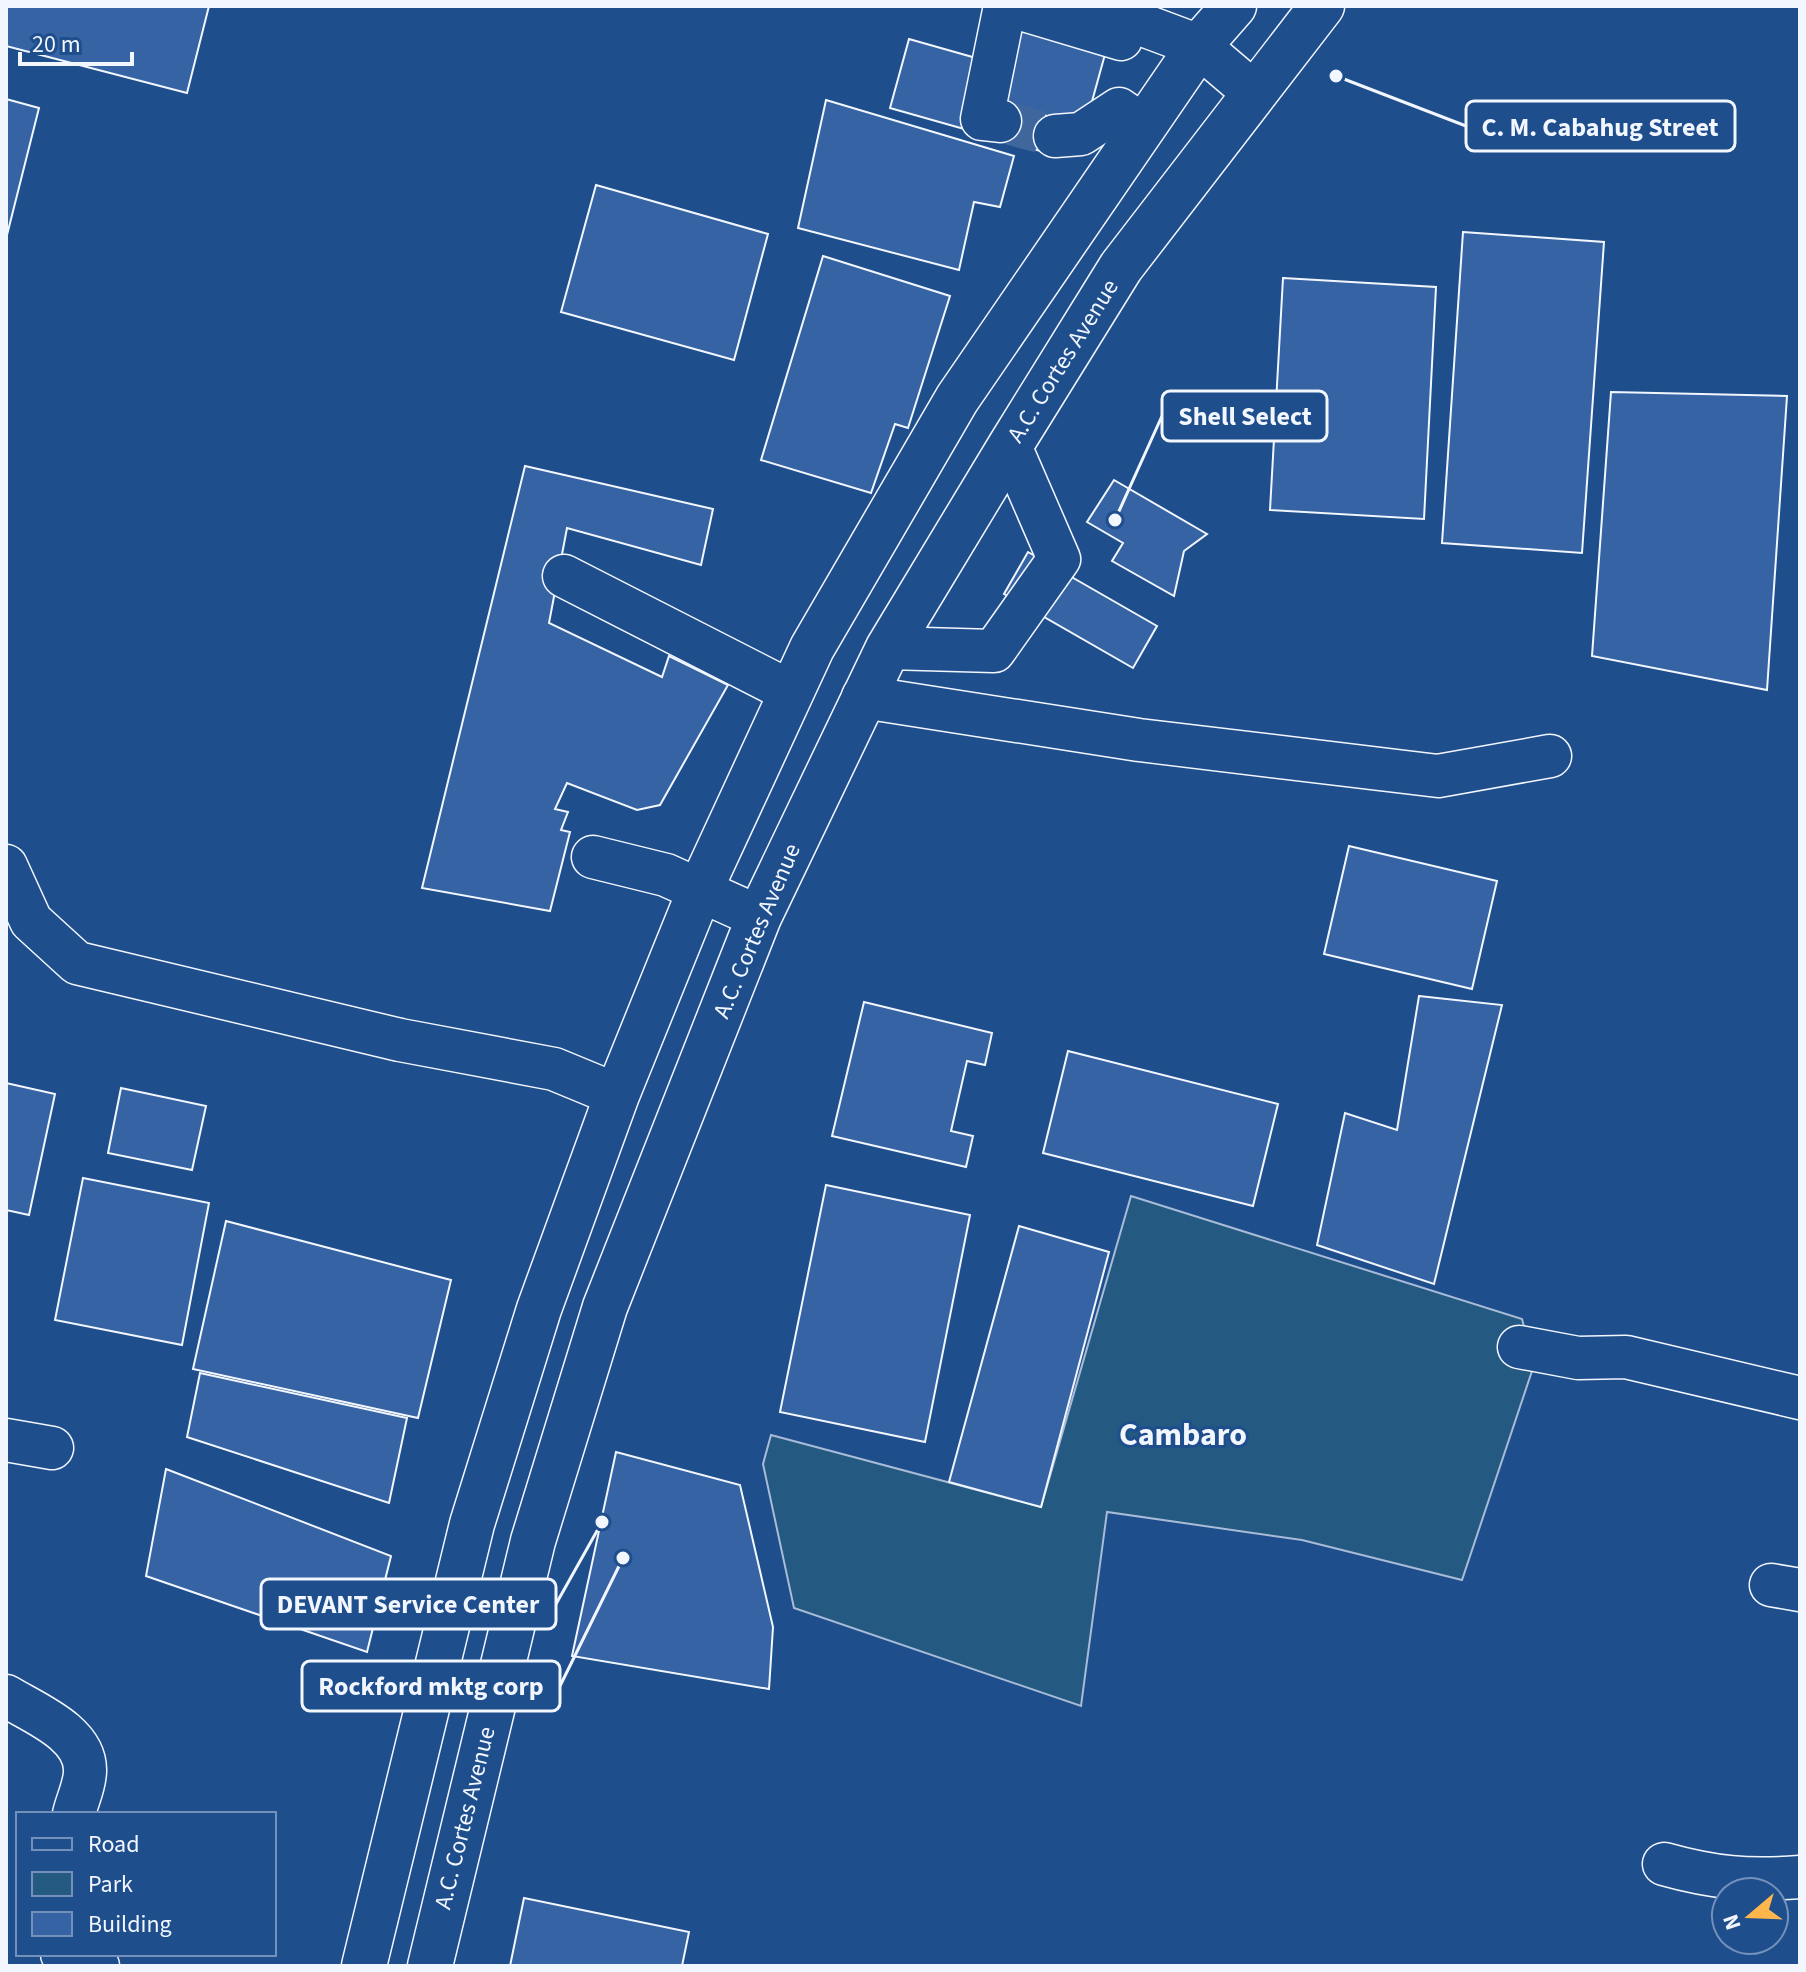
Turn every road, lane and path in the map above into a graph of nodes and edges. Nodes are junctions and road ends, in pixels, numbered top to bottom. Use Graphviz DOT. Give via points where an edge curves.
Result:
graph roads {
  1 [pos="1008,6"];
  2 [pos="1092,6"];
  3 [pos="1234,6"];
  4 [pos="1322,6"];
  5 [pos="1181,39"];
  6 [pos="1253,92"];
  7 [pos="1000,121"];
  8 [pos="1144,126"];
  9 [pos="1055,136"];
  10 [pos="1010,446"];
  11 [pos="564,576"];
  12 [pos="888,648"];
  13 [pos="791,692"];
  14 [pos="863,697"];
  15 [pos="1550,756"];
  16 [pos="593,857"];
  17 [pos="6,866"];
  18 [pos="700,890"];
  19 [pos="759,917"];
  20 [pos="617,1095"];
  21 [pos="1519,1347"];
  22 [pos="1800,1398"];
  23 [pos="6,1440"];
  24 [pos="52,1448"];
  25 [pos="6,1696"];
  26 [pos="75,1812"];
  27 [pos="395,1836"];
  28 [pos="457,1851"];
  29 [pos="1664,1864"];
  30 [pos="1800,1877"];
  31 [pos="68,1956"];
  32 [pos="98,1966"];
  33 [pos="364,1966"];
  34 [pos="430,1966"];
  1 -- 5 [label="lane" via="1131,42"];
  1 -- 7 [label="lane" via="982,119"];
  2 -- 5 [label="lane"];
  3 -- 5 [label="main road"];
  4 -- 6 [label="main road, A.C. Cortes Avenue"];
  5 -- 6 [label="lane"];
  5 -- 8 [label="main road"];
  6 -- 10 [label="main road, A.C. Cortes Avenue" via="1121,267"];
  8 -- 9 [label="lane" via="1119,109 1081,134"];
  8 -- 13 [label="main road" via="957,399"];
  10 -- 12 [label="main road, A.C. Cortes Avenue"];
  10 -- 12 [label="lane" via="1059,559 994,651"];
  11 -- 13 [label="lane"];
  12 -- 14 [label="main road, A.C. Cortes Avenue"];
  13 -- 18 [label="main road"];
  14 -- 15 [label="lane" via="1139,740 1438,776"];
  14 -- 19 [label="main road, A.C. Cortes Avenue"];
  16 -- 18 [label="lane" via="666,875"];
  17 -- 20 [label="lane" via="31,921 77,963 400,1040 554,1069"];
  18 -- 19 [label="lane"];
  18 -- 20 [label="main road"];
  19 -- 28 [label="main road, A.C. Cortes Avenue" via="605,1307 533,1541"];
  20 -- 27 [label="main road" via="539,1309 472,1524"];
  21 -- 22 [label="lane" via="1578,1358 1626,1357"];
  23 -- 24 [label="lane"];
  25 -- 26 [label="lane" via="73,1738 85,1773"];
  27 -- 28 [label="main road"];
  27 -- 33 [label="main road"];
  28 -- 34 [label="main road, A.C. Cortes Avenue"];
  29 -- 30 [label="lane" via="1713,1878"];
  31 -- 32 [label="lane"];
}
